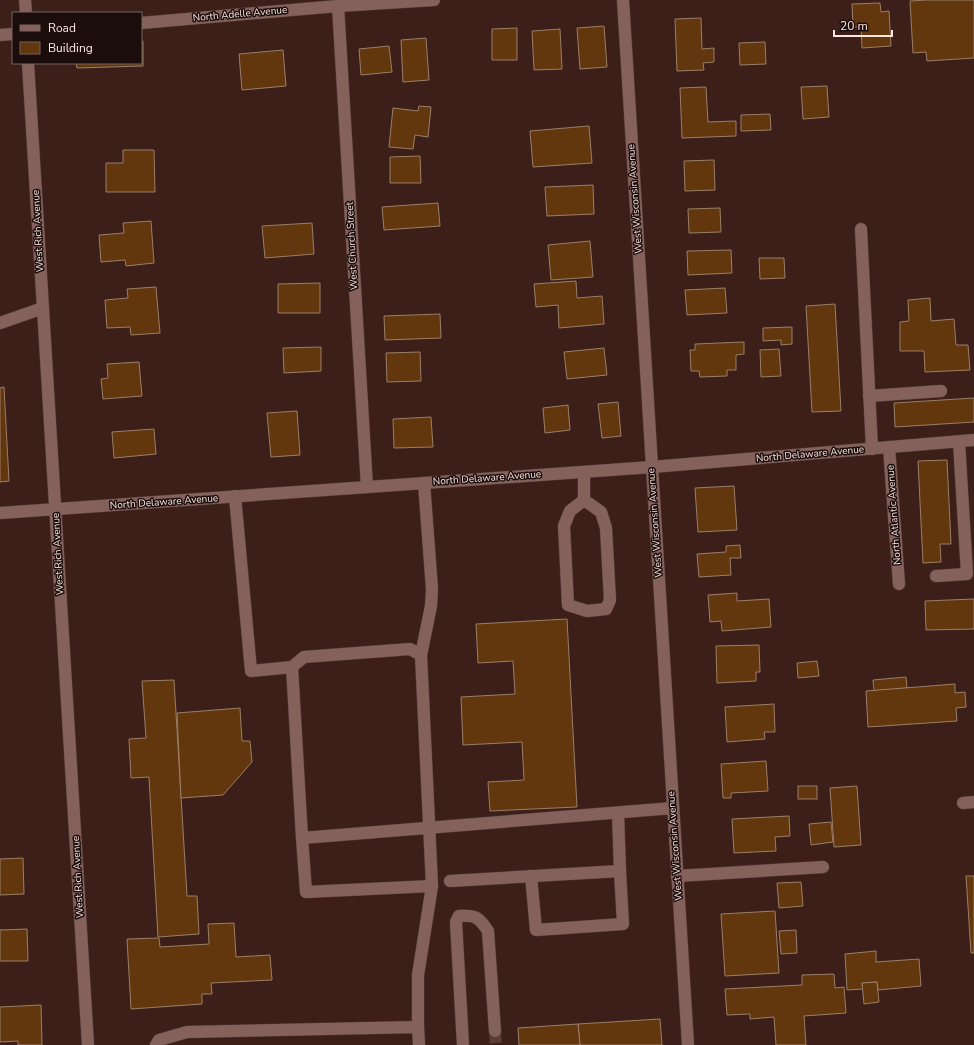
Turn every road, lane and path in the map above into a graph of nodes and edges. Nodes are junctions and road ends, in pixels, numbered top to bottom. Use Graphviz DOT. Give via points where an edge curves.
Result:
graph roads {
  1 [pos="25,0"];
  2 [pos="434,0"];
  3 [pos="623,0"];
  4 [pos="338,6"];
  5 [pos="26,12"];
  6 [pos="142,23"];
  7 [pos="12,34"];
  8 [pos="0,35"];
  9 [pos="28,64"];
  10 [pos="861,228"];
  11 [pos="43,308"];
  12 [pos="0,323"];
  13 [pos="941,391"];
  14 [pos="869,396"];
  15 [pos="974,440"];
  16 [pos="959,442"];
  17 [pos="889,447"];
  18 [pos="872,449"];
  19 [pos="652,467"];
  20 [pos="584,472"];
  21 [pos="424,483"];
  22 [pos="367,487"];
  23 [pos="235,496"];
  24 [pos="584,500"];
  25 [pos="55,510"];
  26 [pos="0,513"];
  27 [pos="936,576"];
  28 [pos="899,584"];
  29 [pos="421,655"];
  30 [pos="292,668"];
  31 [pos="673,808"];
  32 [pos="618,813"];
  33 [pos="429,828"];
  34 [pos="302,838"];
  35 [pos="823,867"];
  36 [pos="620,871"];
  37 [pos="531,876"];
  38 [pos="677,876"];
  39 [pos="450,881"];
  40 [pos="432,886"];
  41 [pos="418,1027"];
  42 [pos="495,1031"];
  43 [pos="88,1045"];
  44 [pos="156,1045"];
  45 [pos="419,1045"];
  46 [pos="463,1045"];
  47 [pos="688,1045"];
  1 -- 5 [label="street"];
  2 -- 4 [label="street, North Adelle Avenue"];
  3 -- 19 [label="street, West Wisconsin Avenue"];
  4 -- 6 [label="street, North Adelle Avenue"];
  4 -- 22 [label="street, West Church Street"];
  7 -- 8 [label="street"];
  9 -- 11 [label="street, West Rich Avenue"];
  10 -- 14 [label="street"];
  11 -- 12 [label="street"];
  11 -- 25 [label="street, West Rich Avenue"];
  13 -- 14 [label="street"];
  14 -- 18 [label="street"];
  15 -- 16 [label="street, North Delaware Avenue"];
  16 -- 17 [label="street, North Delaware Avenue"];
  16 -- 27 [label="street" via="967,574"];
  17 -- 18 [label="street, North Delaware Avenue"];
  17 -- 28 [label="street, North Atlantic Avenue"];
  18 -- 19 [label="street, North Delaware Avenue"];
  19 -- 20 [label="street, North Delaware Avenue"];
  19 -- 31 [label="street, West Wisconsin Avenue"];
  20 -- 21 [label="street, North Delaware Avenue"];
  20 -- 24 [label="street"];
  21 -- 22 [label="street, North Delaware Avenue"];
  21 -- 29 [label="street" via="432,606"];
  22 -- 23 [label="street, North Delaware Avenue"];
  23 -- 25 [label="street, North Delaware Avenue"];
  23 -- 30 [label="street" via="251,671"];
  24 -- 24 [label="street" via="570,511 564,526 568,605 587,611 606,609 610,600 606,528 601,512"];
  25 -- 26 [label="street, North Delaware Avenue"];
  25 -- 43 [label="street, West Rich Avenue"];
  29 -- 30 [label="street" via="410,649 304,657"];
  29 -- 33 [label="street"];
  30 -- 34 [label="street"];
  31 -- 32 [label="street"];
  31 -- 38 [label="street, West Wisconsin Avenue"];
  32 -- 33 [label="street"];
  32 -- 36 [label="street"];
  33 -- 34 [label="street"];
  33 -- 40 [label="street"];
  34 -- 40 [label="street" via="306,892"];
  35 -- 38 [label="street"];
  36 -- 37 [label="street"];
  36 -- 37 [label="street" via="624,924 536,930"];
  37 -- 39 [label="street"];
  38 -- 47 [label="street, West Wisconsin Avenue"];
  40 -- 41 [label="street" via="418,975"];
  41 -- 44 [label="street" via="187,1032 159,1040"];
  41 -- 45 [label="street"];
  42 -- 46 [label="street" via="488,931 481,920 471,915 459,916 456,922"];
}
